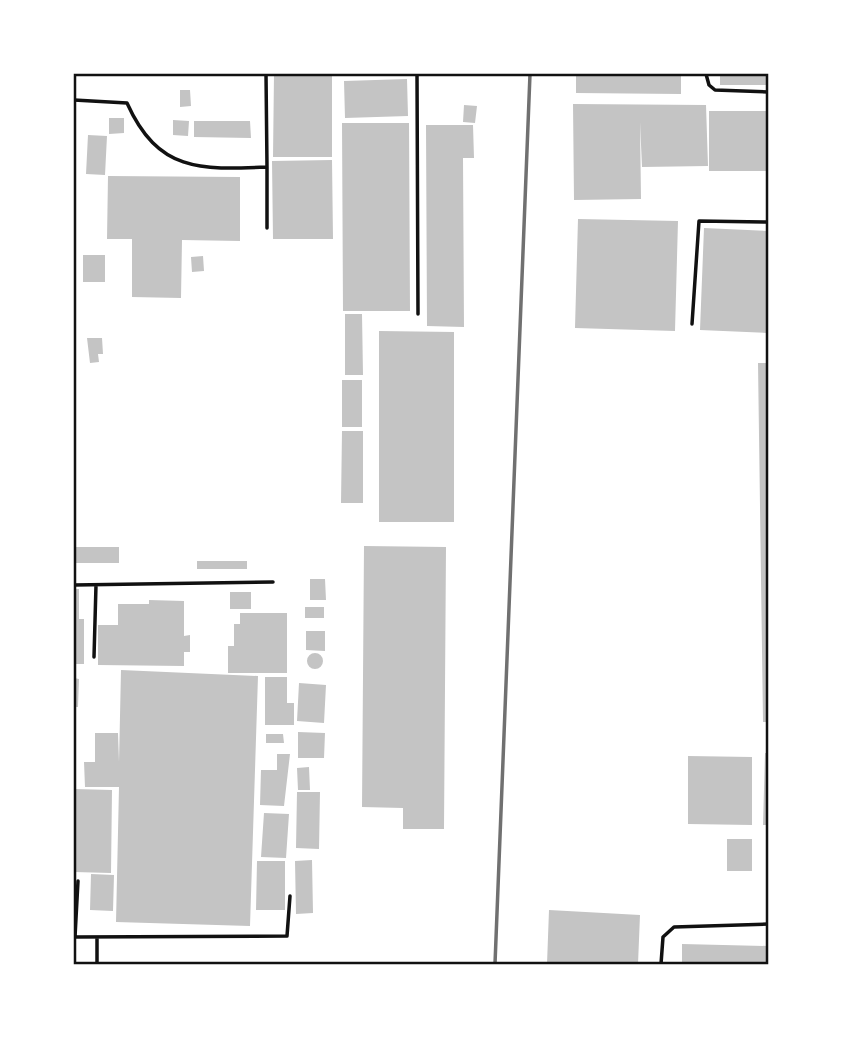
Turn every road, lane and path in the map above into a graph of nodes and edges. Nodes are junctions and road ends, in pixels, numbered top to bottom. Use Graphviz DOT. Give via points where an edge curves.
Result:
graph roads {
  1 [pos="266,74"];
  2 [pos="418,74"];
  3 [pos="706,74"];
  4 [pos="768,92"];
  5 [pos="74,100"];
  6 [pos="267,167"];
  7 [pos="768,222"];
  8 [pos="267,228"];
  9 [pos="418,314"];
  10 [pos="692,324"];
  11 [pos="272,582"];
  12 [pos="74,585"];
  13 [pos="96,585"];
  14 [pos="94,657"];
  15 [pos="78,881"];
  16 [pos="290,896"];
  17 [pos="768,924"];
  18 [pos="74,937"];
  19 [pos="97,937"];
  20 [pos="97,964"];
  21 [pos="661,964"];
  1 -- 6 [label="lane"];
  2 -- 9 [label="lane"];
  3 -- 4 [label="lane" via="715,90"];
  5 -- 6 [label="lane" via="127,103 153,145 177,162 202,168"];
  6 -- 8 [label="lane"];
  7 -- 10 [label="lane" via="699,221"];
  11 -- 13 [label="lane"];
  12 -- 13 [label="lane"];
  13 -- 14 [label="lane"];
  15 -- 18 [label="lane"];
  16 -- 19 [label="lane" via="287,936"];
  17 -- 21 [label="lane" via="674,928 663,937"];
  18 -- 19 [label="lane"];
  19 -- 20 [label="lane"];
}
